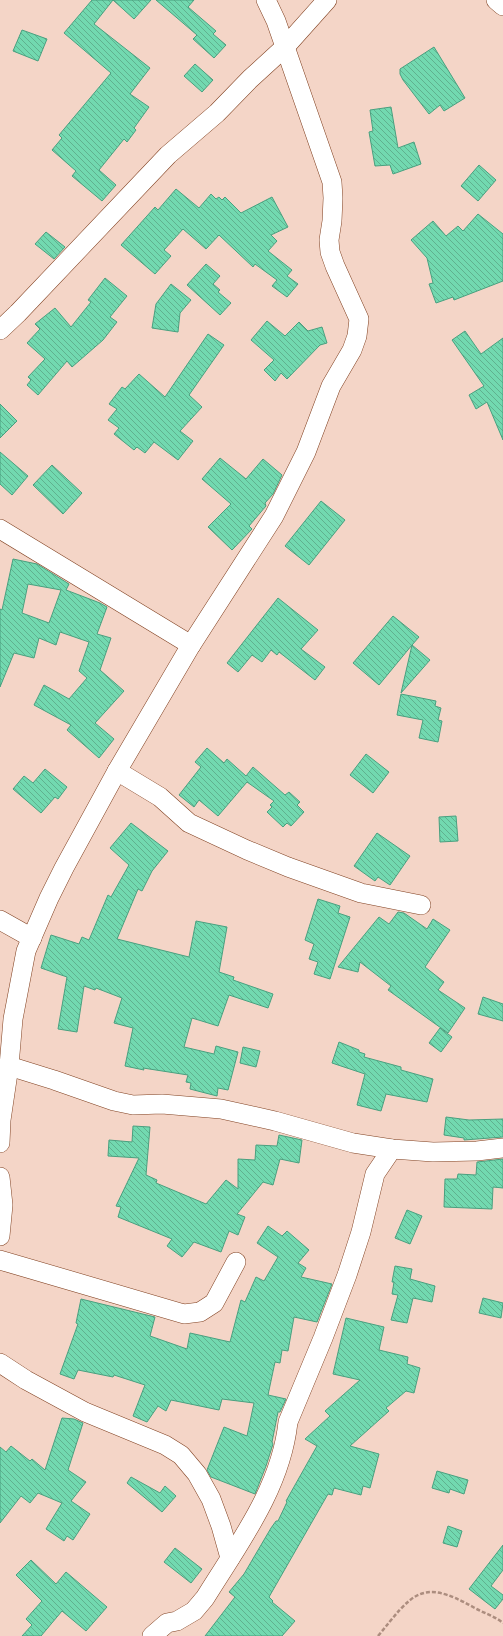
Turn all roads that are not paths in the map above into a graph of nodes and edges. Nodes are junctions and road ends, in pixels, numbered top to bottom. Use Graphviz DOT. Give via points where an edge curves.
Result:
graph roads {
  1 [pos="266,0"];
  2 [pos="327,0"];
  3 [pos="496,0"];
  4 [pos="503,6"];
  5 [pos="285,47"];
  6 [pos="0,330"];
  7 [pos="0,530"];
  8 [pos="191,645"];
  9 [pos="117,771"];
  10 [pos="421,905"];
  11 [pos="0,920"];
  12 [pos="32,938"];
  13 [pos="9,1066"];
  14 [pos="0,1143"];
  15 [pos="503,1148"];
  16 [pos="392,1149"];
  17 [pos="0,1177"];
  18 [pos="0,1236"];
  19 [pos="0,1260"];
  20 [pos="236,1262"];
  21 [pos="0,1363"];
  22 [pos="230,1558"];
  23 [pos="152,1636"];
  1 -- 5 [label="street"];
  2 -- 5 [label="street"];
  3 -- 4 [label="street"];
  5 -- 6 [label="street" via="217,113 168,155"];
  5 -- 8 [label="street" via="332,182 330,252 353,303 358,319 357,336 352,350 331,386 306,452 274,516"];
  7 -- 8 [label="street"];
  8 -- 9 [label="street"];
  9 -- 10 [label="street" via="160,797 189,823 247,850 361,893"];
  9 -- 12 [label="street" via="64,868"];
  11 -- 12 [label="street"];
  12 -- 13 [label="street" via="26,951 13,1019"];
  13 -- 14 [label="street"];
  13 -- 16 [label="street" via="114,1102 221,1109 353,1143"];
  15 -- 16 [label="street" via="434,1152"];
  16 -- 22 [label="street" via="375,1174 361,1232 347,1274 288,1422 279,1464 265,1500"];
  17 -- 18 [label="street" via="4,1205"];
  19 -- 20 [label="street" via="184,1314 200,1312 214,1303"];
  21 -- 22 [label="street" via="85,1412 165,1445 181,1455 197,1474 211,1499"];
  22 -- 23 [label="street" via="205,1598 194,1610 177,1621 167,1623"];
}
